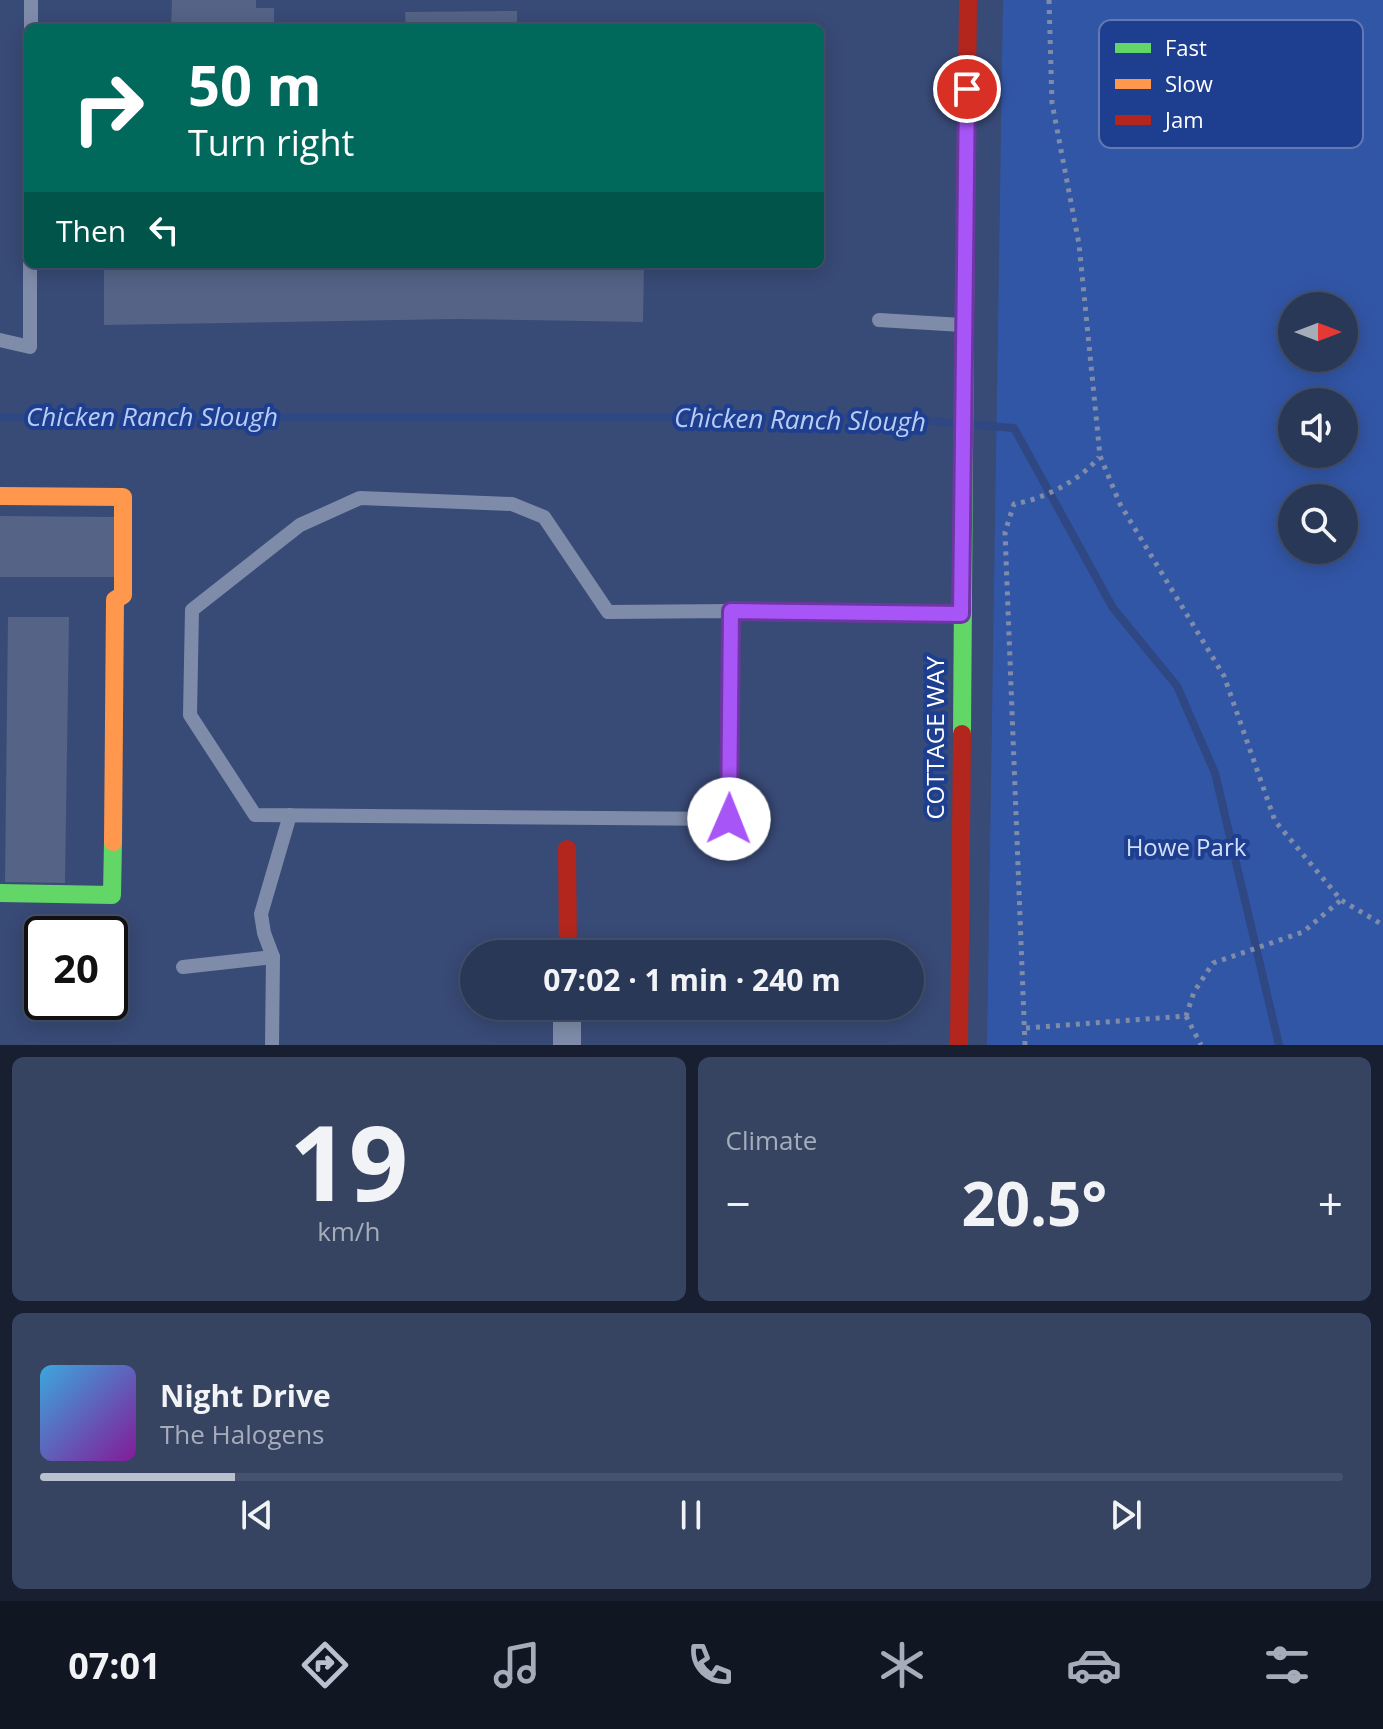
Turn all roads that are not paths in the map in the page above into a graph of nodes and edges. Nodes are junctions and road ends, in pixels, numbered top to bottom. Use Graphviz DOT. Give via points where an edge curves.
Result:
graph roads {
  1 [pos="31,0"];
  2 [pos="968,0"];
  3 [pos="31,24"];
  4 [pos="30,268"];
  5 [pos="879,320"];
  6 [pos="966,325"];
  7 [pos="0,340"];
  8 [pos="0,496"];
  9 [pos="731,611"];
  10 [pos="961,614"];
  11 [pos="290,815"];
  12 [pos="567,849"];
  13 [pos="0,893"];
  14 [pos="568,940"];
  15 [pos="273,957"];
  16 [pos="183,967"];
  17 [pos="567,1020"];
  18 [pos="272,1045"];
  19 [pos="567,1045"];
  20 [pos="959,1045"];
  1 -- 3 [label="lane"];
  2 -- 6 [label="street, COTTAGE WAY"];
  4 -- 7 [label="lane" via="30,347"];
  5 -- 6 [label="lane"];
  6 -- 10 [label="street, COTTAGE WAY"];
  8 -- 13 [label="street" via="123,497 123,595 115,600 112,895"];
  9 -- 10 [label="lane"];
  9 -- 11 [label="lane" via="729,819"];
  9 -- 11 [label="lane" via="608,612 544,517 512,504 360,498 300,525 192,610 190,715 255,815"];
  10 -- 20 [label="street, COTTAGE WAY"];
  11 -- 15 [label="lane" via="261,914"];
  12 -- 14 [label="street"];
  15 -- 16 [label="lane"];
  15 -- 18 [label="lane"];
  17 -- 19 [label="street"];
}
